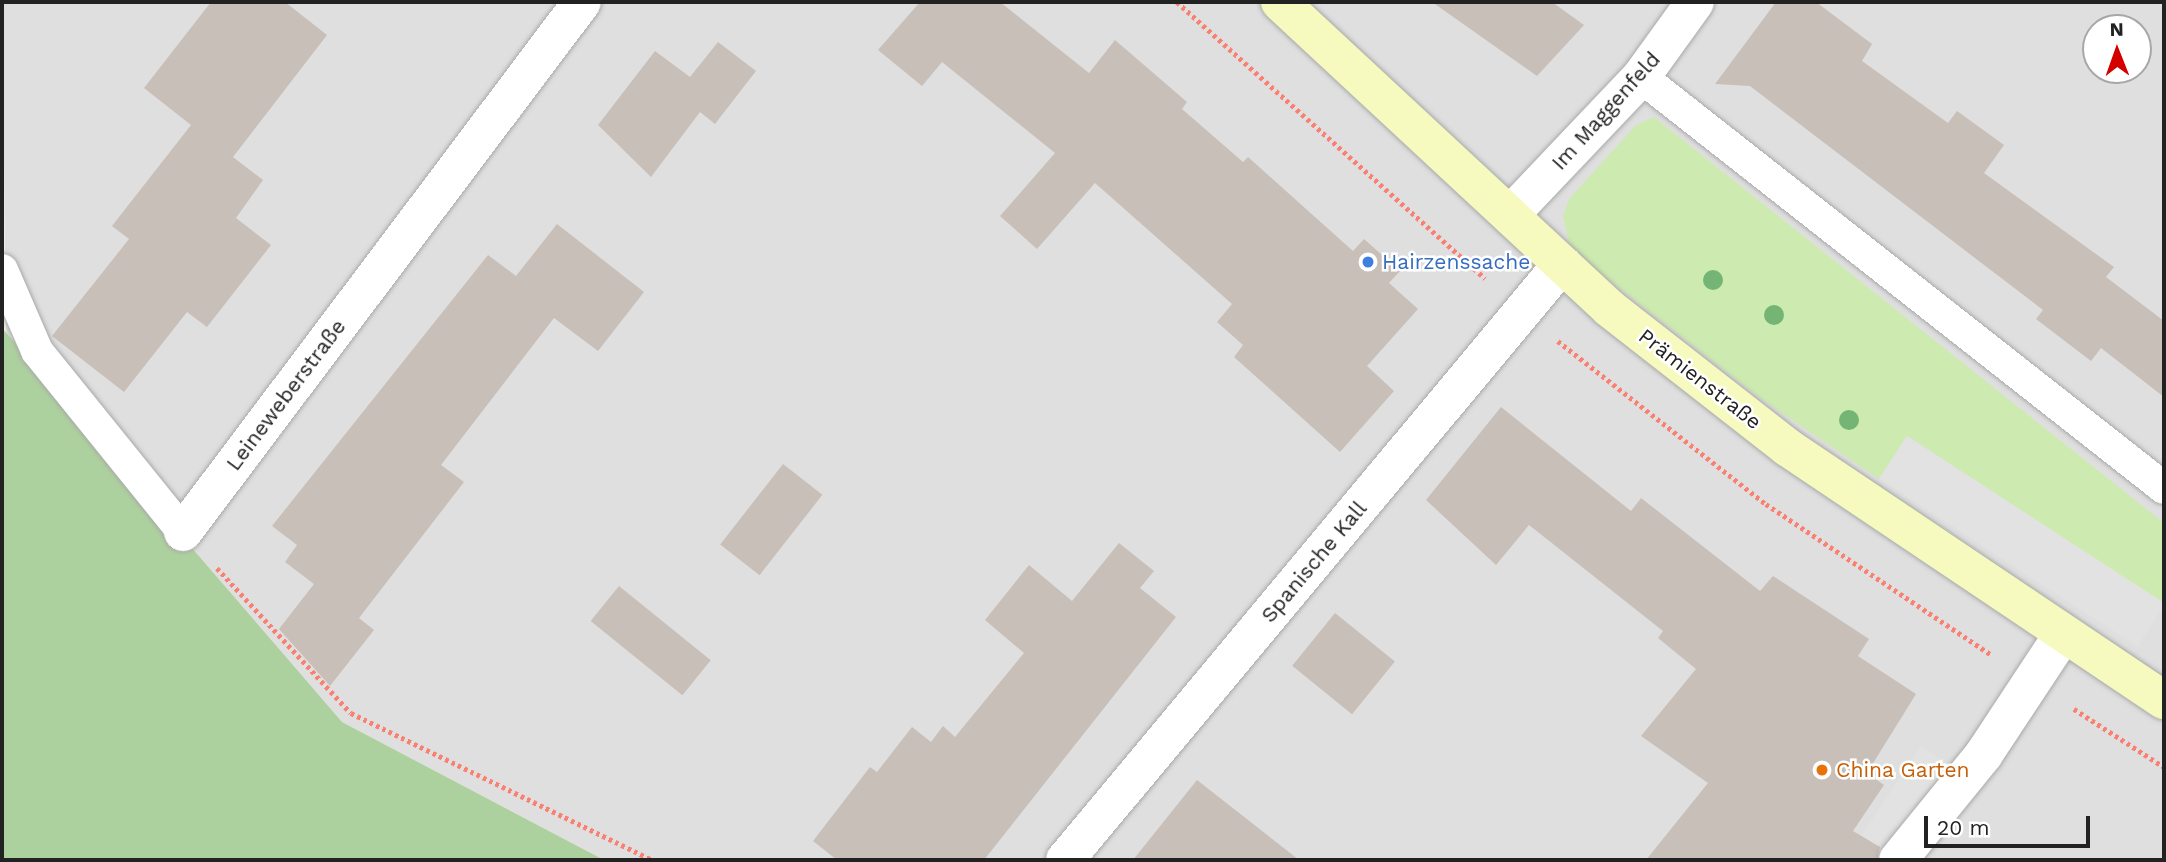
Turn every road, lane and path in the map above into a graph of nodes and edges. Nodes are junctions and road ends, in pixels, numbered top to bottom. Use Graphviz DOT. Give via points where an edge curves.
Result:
graph roads {
  1 [pos="582,2"];
  2 [pos="1280,2"];
  3 [pos="1695,2"];
  4 [pos="1641,77"];
  5 [pos="1510,215"];
  6 [pos="1562,264"];
  7 [pos="2,270"];
  8 [pos="2164,488"];
  9 [pos="183,532"];
  10 [pos="2063,634"];
  11 [pos="2164,700"];
  12 [pos="653,860"];
  13 [pos="1065,860"];
  14 [pos="1898,860"];
  1 -- 9 [label="street, Leineweberstraße"];
  2 -- 5 [label="street, Prämienstraße"];
  3 -- 4 [label="street, Im Maggenfeld"];
  4 -- 5 [label="street, Im Maggenfeld"];
  4 -- 8 [label="lane"];
  5 -- 6 [label="street, Prämienstraße"];
  6 -- 10 [label="street, Prämienstraße" via="1609,308 1787,447"];
  6 -- 13 [label="street, Spanische Kall"];
  7 -- 9 [label="lane" via="37,351"];
  9 -- 12 [label="path" via="351,713"];
  10 -- 11 [label="street, Prämienstraße"];
  10 -- 14 [label="street" via="1984,754"];
}
